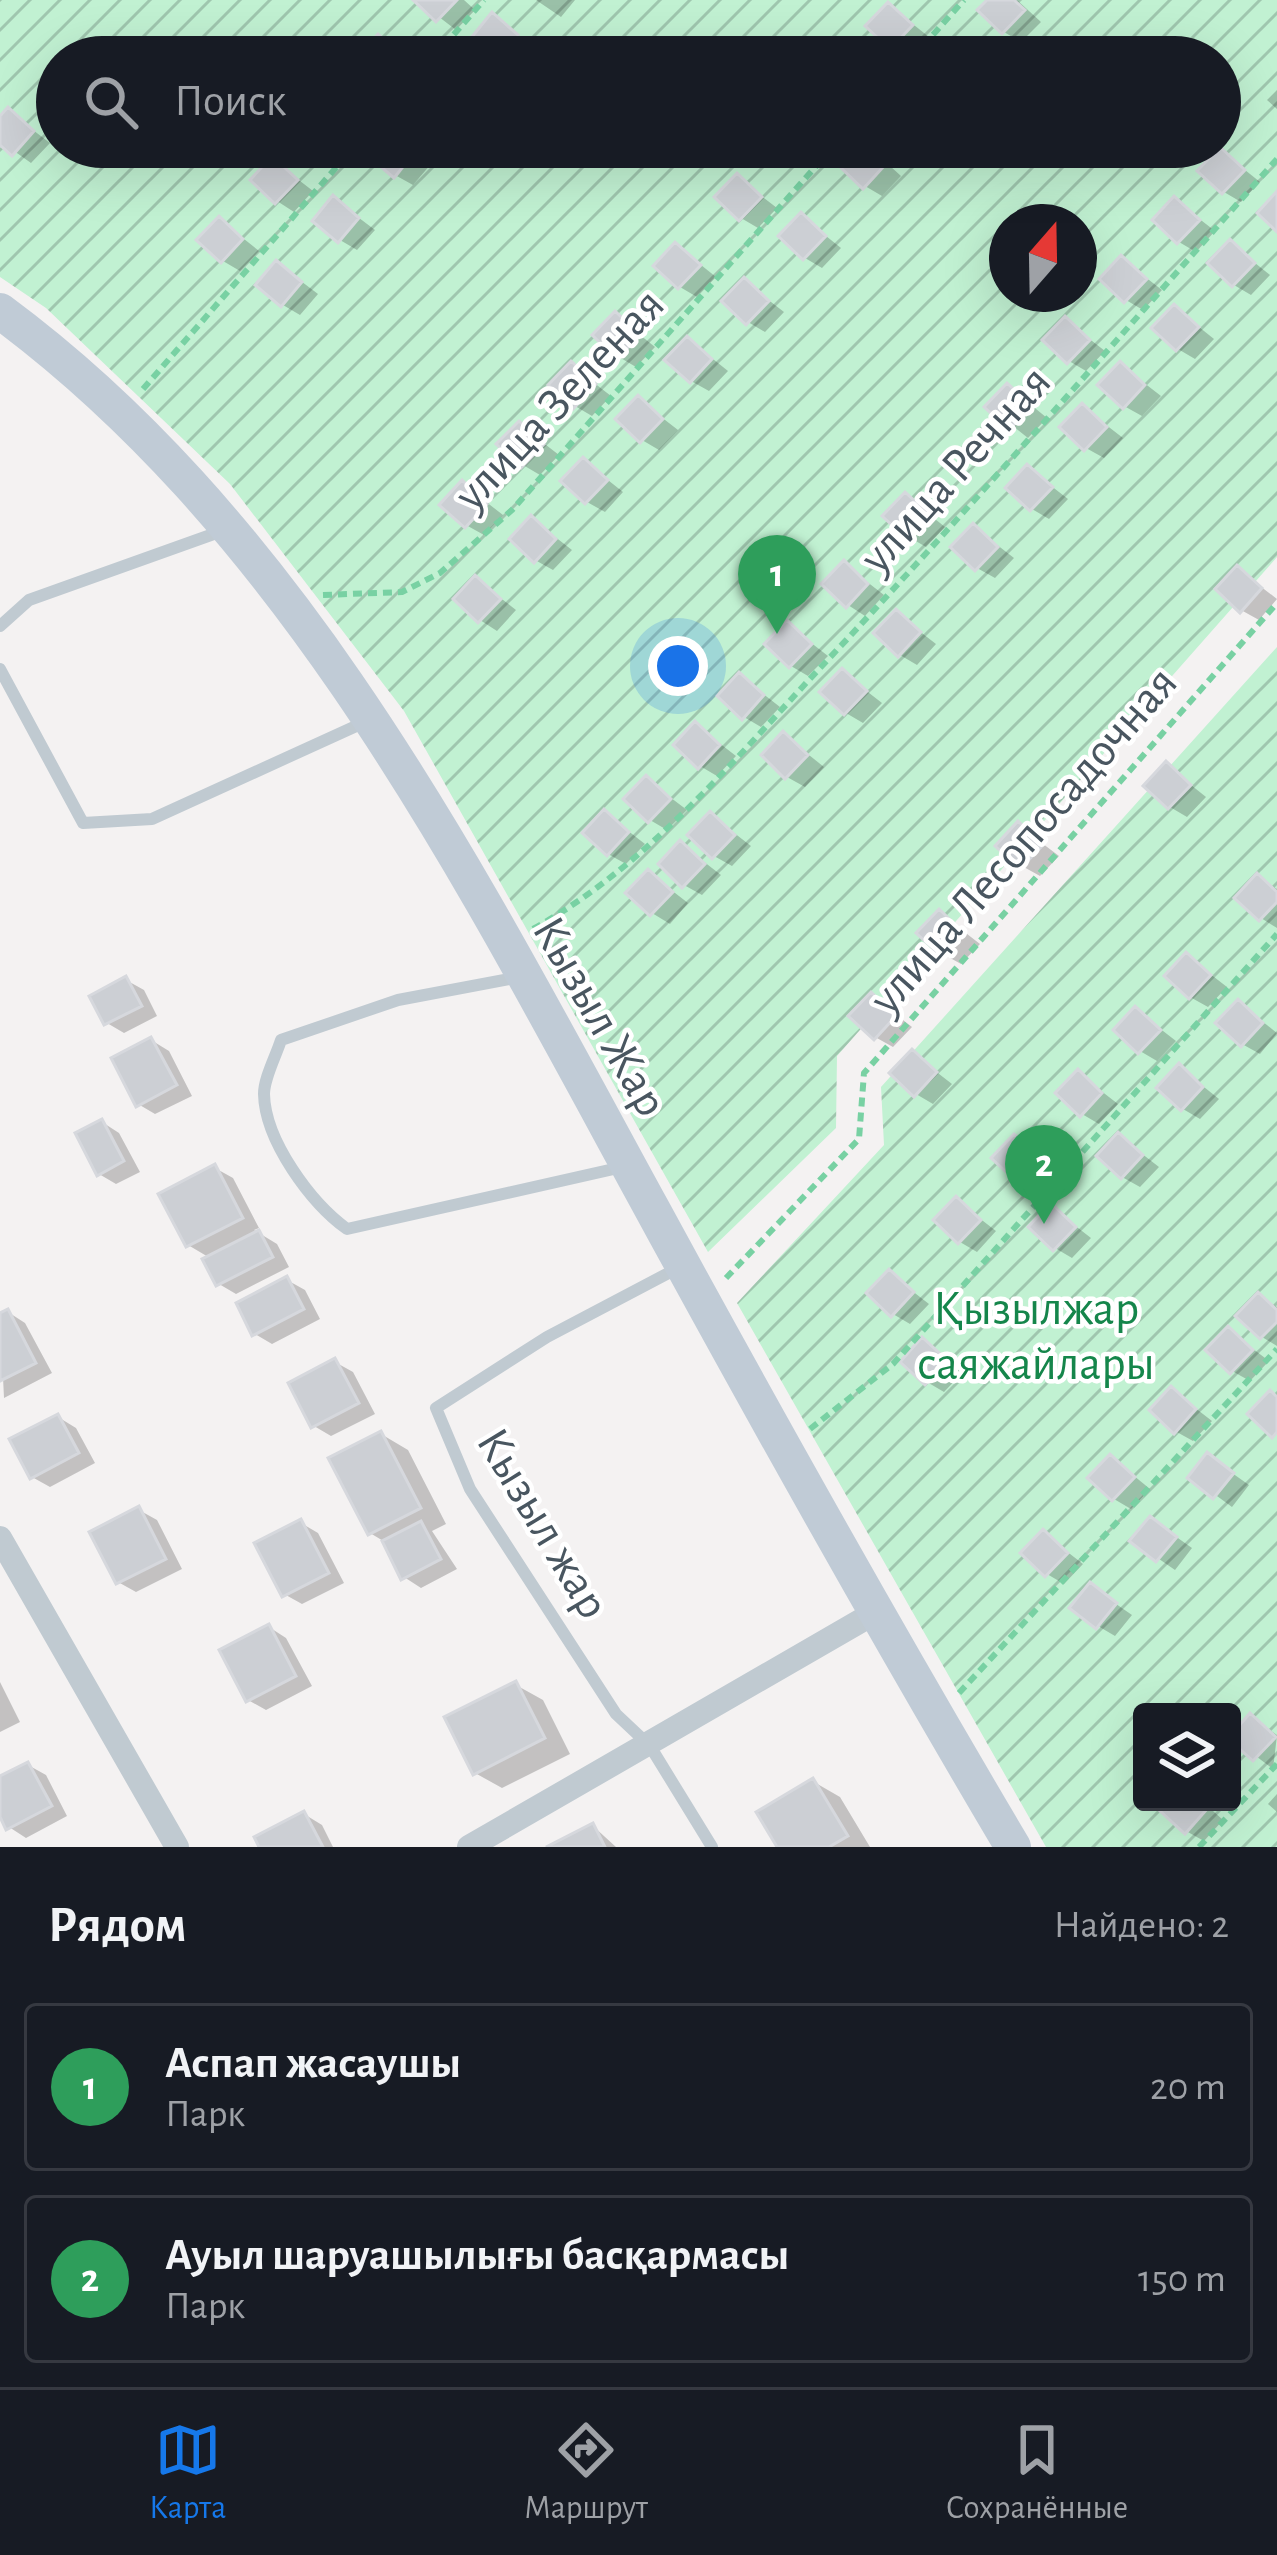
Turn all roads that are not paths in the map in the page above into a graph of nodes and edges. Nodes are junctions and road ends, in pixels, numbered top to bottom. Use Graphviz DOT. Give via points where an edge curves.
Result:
graph roads {
  1 [pos="0,311"];
  2 [pos="229,529"];
  3 [pos="0,626"];
  4 [pos="0,669"];
  5 [pos="368,720"];
  6 [pos="512,961"];
  7 [pos="628,1166"];
  8 [pos="682,1265"];
  9 [pos="0,1538"];
  10 [pos="876,1612"];
  11 [pos="650,1746"];
  12 [pos="1007,1845"];
  13 [pos="177,1847"];
  14 [pos="470,1847"];
  15 [pos="712,1847"];
  1 -- 2 [label="main road, Кызыл Жар" via="119,413"];
  2 -- 3 [label="lane" via="29,600"];
  2 -- 5 [label="main road, Кызыл Жар"];
  4 -- 5 [label="lane" via="83,824 152,819"];
  5 -- 6 [label="main road, Кызыл Жар"];
  6 -- 7 [label="main road, Кызыл Жар"];
  6 -- 7 [label="lane" via="281,1040 263,1092 272,1133 328,1215 347,1229"];
  7 -- 8 [label="main road, Кызыл Жар"];
  8 -- 10 [label="main road, Кызыл Жар"];
  8 -- 11 [label="lane, Кызыл жар" via="436,1408 470,1489 616,1714"];
  9 -- 13 [label="street"];
  10 -- 11 [label="street"];
  10 -- 12 [label="main road, Кызыл Жар"];
  11 -- 14 [label="street"];
  11 -- 15 [label="lane, Кызыл жар"];
}
